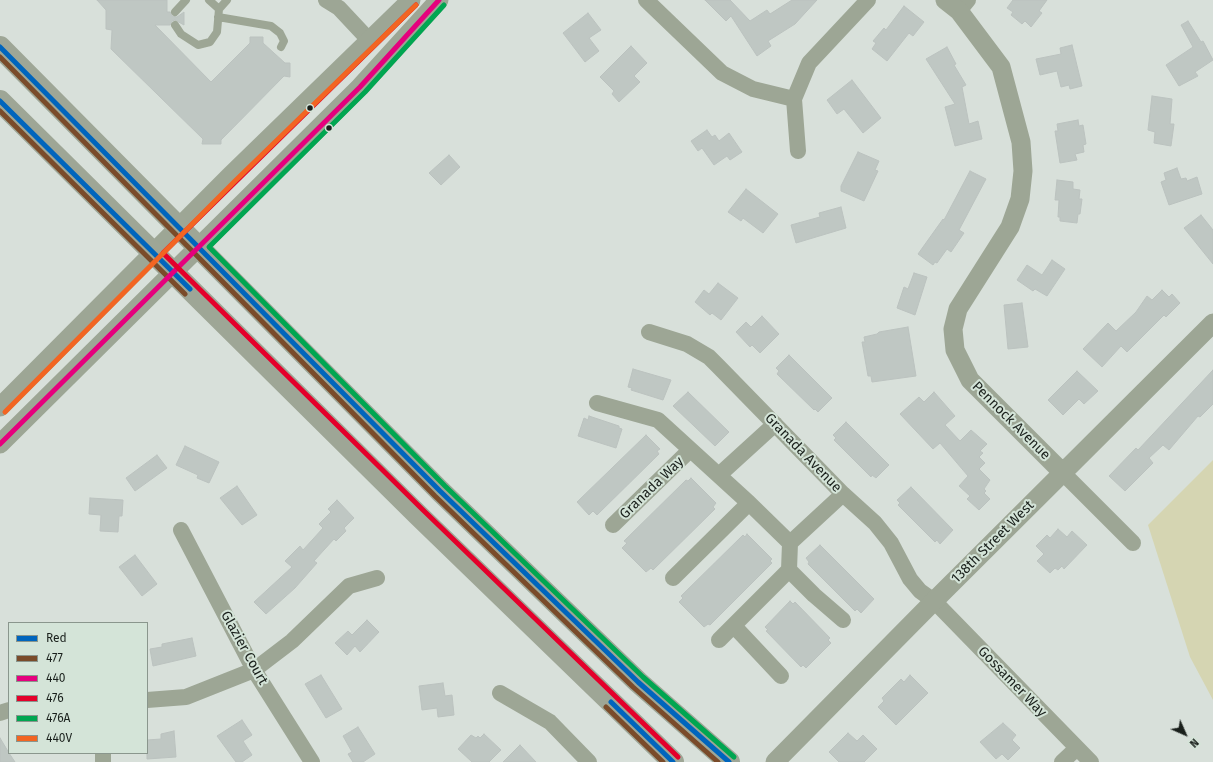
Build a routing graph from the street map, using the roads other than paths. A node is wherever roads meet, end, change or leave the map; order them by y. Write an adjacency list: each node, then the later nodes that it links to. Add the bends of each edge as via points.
1 (186, 0): 10 (lane)
2 (209, 0): 11 (lane)
3 (227, 0): 11 (lane)
4 (326, 0): 13 (street, via 339,8)
5 (411, 0): 13 (street)
6 (439, 0): 20 (street, via 360,86)
7 (646, 0): 16 (street, via 722,73 753,89)
8 (868, 0): 16 (street, via 809,63)
9 (958, 4): 30 (street, Pennock Avenue, via 1001,67 1021,142 1023,171 1020,199 1010,227 958,309 953,329 955,350 970,380)
10 (175, 12)
11 (219, 13): 12 (lane, via 217,32 210,42 198,45 181,34); 14 (lane, via 271,26 280,33 284,41)
12 (176, 25)
13 (369, 40): 19 (street)
14 (281, 47)
15 (0, 48): 19 (highway)
16 (794, 99): 18 (street)
17 (0, 101): 21 (highway)
18 (798, 152)
19 (179, 227): 20 (highway); 21 (street)
20 (198, 248): 22 (street); 53 (highway, via 440,491 638,682)
21 (153, 253): 22 (highway); 26 (street)
22 (173, 273): 28 (street); 52 (highway)
23 (1213, 323): 30 (street, 138th Street West)
24 (649, 332): 27 (street, Granada Avenue, via 687,344 708,357)
25 (597, 404): 29 (street, Granada Way, via 658,420)
26 (0, 407)
27 (775, 424): 31 (street); 32 (street, Granada Avenue)
28 (0, 444)
29 (690, 450): 31 (street, Granada Way); 34 (street, Granada Way)
30 (1063, 473): 36 (street); 41 (street, 138th Street West)
31 (719, 475): 33 (street, Granada Way)
32 (843, 494): 37 (street); 41 (street, Granada Avenue, via 884,532 910,579 920,591)
33 (750, 503): 37 (street, Granada Way); 40 (street)
34 (613, 525)
35 (181, 530): 45 (street, Glazier Court)
36 (1133, 543)
37 (790, 544): 38 (street)
38 (789, 570): 42 (street); 43 (street)
39 (377, 578): 45 (street, via 349,586 292,642)
40 (672, 578)
41 (934, 601): 49 (street, Gossamer Way); 54 (street, 138th Street West)
42 (843, 620)
43 (734, 626): 44 (street); 46 (street)
44 (719, 640)
45 (254, 670): 48 (street, via 186,697); 50 (street, Glazier Court)
46 (781, 676)
47 (500, 693): 51 (street, via 550,722)
48 (148, 700)
49 (1077, 748): 55 (street); 56 (street, Gossamer Way)
50 (312, 762)
51 (589, 762)
52 (673, 762)
53 (729, 762)
54 (775, 762)
55 (1062, 762)
56 (1091, 762)

